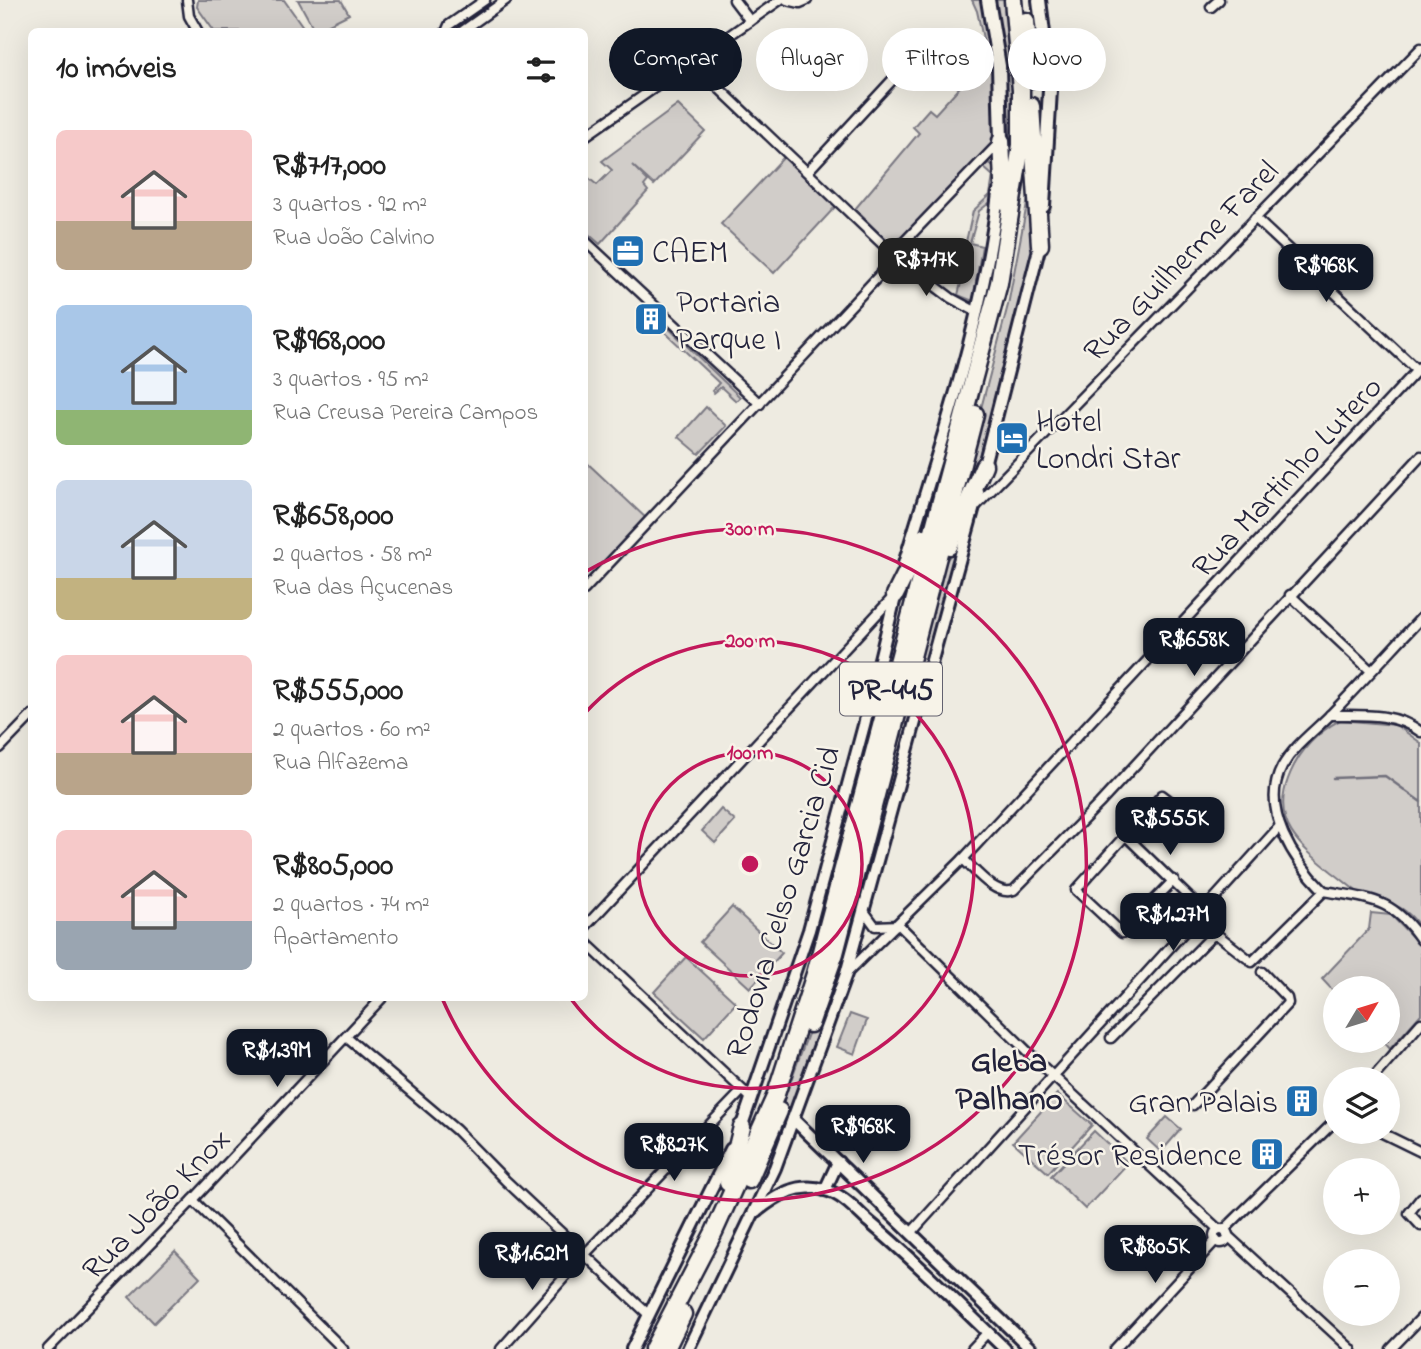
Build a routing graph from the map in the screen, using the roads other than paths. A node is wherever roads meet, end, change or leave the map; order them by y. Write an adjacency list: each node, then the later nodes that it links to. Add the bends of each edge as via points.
1 (187, 0): 15 (street)
2 (485, 0): 16 (street)
3 (506, 0): 17 (street)
4 (734, 0): 14 (street)
5 (780, 0): 14 (street)
6 (787, 0): 12 (street)
7 (988, 0): 25 (main road, Rodovia Celso Garcia Cid / PR-445, via 999,66)
8 (1013, 0): 31 (highway, Rodovia Celso Garcia Cid / PR-445, via 1021,90 1020,145)
9 (1024, 0): 23 (highway, Rodovia Celso Garcia Cid / PR-445)
10 (1039, 0): 29 (main road, PR-445, via 1050,100)
11 (1219, 0): 13 (street)
12 (806, 1)
13 (1211, 7)
14 (750, 21): 18 (street)
15 (196, 28)
16 (448, 28)
17 (467, 28)
18 (740, 28)
19 (1421, 48): 27 (street, Rua Guilherme Farel)
20 (650, 91): 24 (street)
21 (722, 91): 26 (street)
22 (882, 91): 26 (street)
23 (1031, 106): 29 (highway); 39 (highway, Rodovia Celso Garcia Cid / PR-445, via 1018,233)
24 (588, 134)
25 (1001, 141): 30 (street); 31 (highway, via 1005,188); 32 (street, Rodovia Celso Garcia Cid / PR-445, via 997,208)
26 (808, 171): 30 (street)
27 (1255, 218): 33 (street); 38 (street, Rua Guilherme Farel)
28 (588, 244): 34 (street)
29 (1040, 245): 36 (street, PR-445)
30 (895, 256): 32 (street); 34 (street)
31 (999, 283): 37 (highway, Rodovia Celso Garcia Cid / PR-445)
32 (975, 311): 41 (street, Rodovia Celso Garcia Cid / PR-445)
33 (1419, 368): 52 (street, Rua Martinho Lutero)
34 (760, 404): 40 (street)
35 (1421, 456): 42 (street)
36 (984, 465): 38 (street, PR-445); 39 (highway)
37 (939, 507): 41 (highway); 83 (highway, Rodovia Celso Garcia Cid / PR-445, via 815,974 775,1097)
38 (975, 507): 56 (street, PR-445)
39 (932, 580): 95 (highway, Rodovia Celso Garcia Cid / PR-445, via 835,953 769,1140)
40 (588, 586)
41 (895, 595): 57 (street); 69 (street, Rodovia Celso Garcia Cid / PR-445, via 808,930)
42 (1290, 595): 44 (street); 52 (street, via 1014,890 997,889)
43 (1421, 618): 44 (street)
44 (1371, 671): 45 (street)
45 (1330, 715): 47 (street, via 1373,715 1408,722); 50 (street, via 1281,769 1276,792)
46 (28, 719): 48 (street)
47 (1421, 732)
48 (0, 748)
49 (1192, 818): 51 (street, via 1163,795)
50 (1280, 826): 54 (street, via 1295,856); 55 (street)
51 (1125, 835): 53 (street); 53 (street, via 1076,889 1115,929 1125,932)
52 (963, 859): 58 (street, Rua Martinho Lutero)
53 (1174, 880): 55 (street)
54 (1324, 891): 59 (street, via 1396,909); 61 (street)
55 (1202, 910): 68 (street)
56 (864, 911): 58 (street, via 875,926); 62 (street, PR-445)
57 (588, 924)
58 (899, 925): 62 (street, Rua Martinho Lutero); 68 (street)
59 (1421, 940)
60 (588, 945): 69 (street)
61 (1249, 960): 66 (street, via 1219,936 1212,936); 70 (street, via 1288,1003)
62 (846, 974): 71 (street, PR-445)
63 (379, 1001): 65 (street, Rua João Knox)
64 (1421, 1023): 67 (street)
65 (346, 1037): 79 (street, Rua João Knox); 86 (street, via 456,1130)
66 (1111, 1038)
67 (1382, 1067)
68 (1055, 1077): 82 (street); 84 (street)
69 (746, 1095): 72 (street, Rodovia Celso Garcia Cid / PR-445); 86 (street)
70 (1193, 1105)
71 (793, 1119): 76 (street); 80 (street, PR-445)
72 (741, 1127): 83 (highway); 87 (street, Rodovia Celso Garcia Cid / PR-445)
73 (1323, 1133): 82 (street)
74 (1400, 1142): 75 (street)
75 (1421, 1152)
76 (838, 1162): 77 (street); 84 (street)
77 (825, 1189): 80 (street, via 781,1192); 85 (street)
78 (1421, 1198): 81 (street, via 1409,1213)
79 (193, 1200): 90 (street, Rua João Knox); 91 (street)
80 (755, 1213): 96 (street, PR-445)
81 (1421, 1226)
82 (1223, 1231): 100 (street, via 1214,1234 1216,1240); 101 (street)
83 (714, 1233): 94 (highway, Rodovia Celso Garcia Cid / PR-445)
84 (911, 1233): 85 (street); 99 (street)
85 (898, 1246): 89 (street)
86 (585, 1254): 87 (street); 92 (street)
87 (649, 1315): 93 (street, Rodovia Celso Garcia Cid / PR-445)
88 (1421, 1318): 102 (street)
89 (988, 1333): 97 (street); 98 (street)
90 (48, 1349)
91 (343, 1349)
92 (501, 1349)
93 (632, 1349)
94 (653, 1349)
95 (666, 1349)
96 (688, 1349)
97 (972, 1349)
98 (1005, 1349)
99 (1031, 1349)
100 (1115, 1349)
101 (1351, 1349)
102 (1391, 1349)

